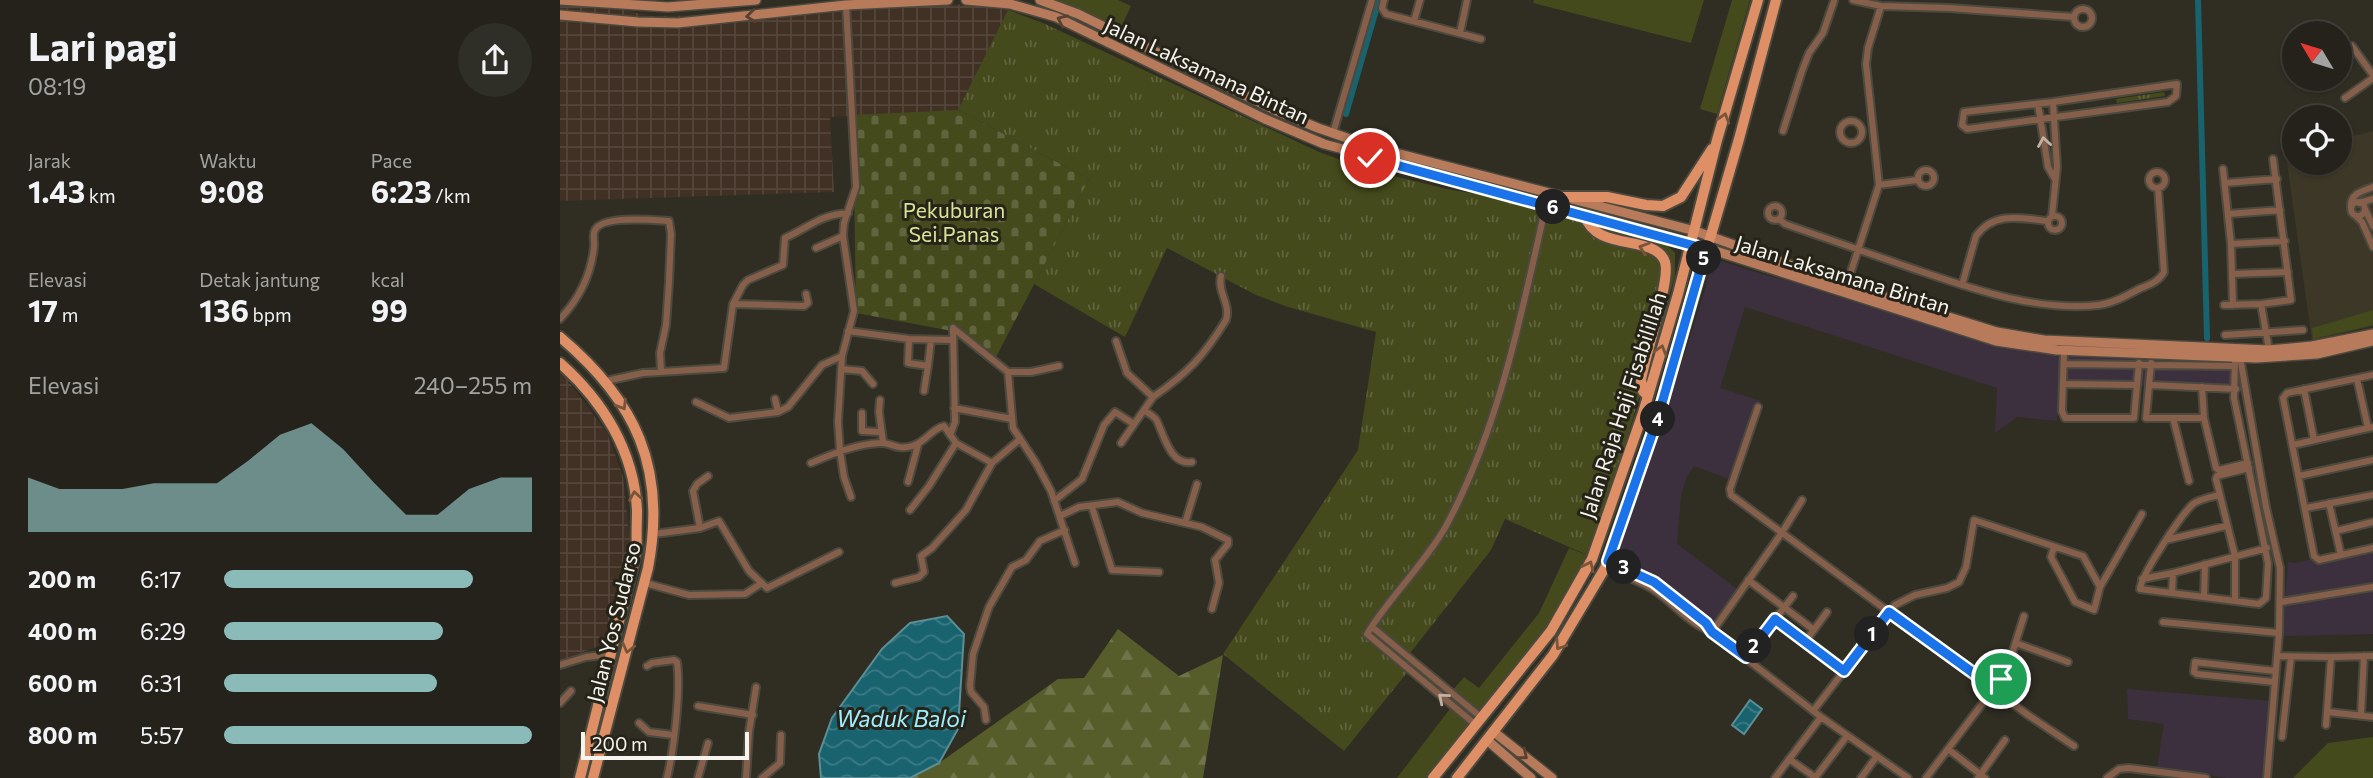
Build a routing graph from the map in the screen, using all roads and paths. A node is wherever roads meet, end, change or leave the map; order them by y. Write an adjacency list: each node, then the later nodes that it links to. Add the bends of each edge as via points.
1 (560, 0): 17 (main road)
2 (693, 0): 20 (main road)
3 (756, 0): 20 (main road)
4 (948, 0): 18 (main road)
5 (966, 0): 45 (main road, Jalan Laksamana Bintan, one-way to 5, via 1265,118 1046,13)
6 (1040, 0): 42 (main road, Jalan Laksamana Bintan)
7 (1372, 0): 42 (street)
8 (1384, 0): 25 (street, via 1386,14)
9 (1420, 0): 25 (street)
10 (1467, 0): 26 (street)
11 (1758, 0): 43 (main road, Jalan Raja Haji Fisabilillah, one-way to 11)
12 (1776, 0): 69 (main road, Jalan Raja Haji Fisabilillah)
13 (1833, 0): 14 (street); 41 (street, via 1823,33 1809,52)
14 (1839, 0)
15 (1853, 0): 19 (street)
16 (1950, 0): 21 (street)
17 (576, 1): 20 (main road); 23 (main road)
18 (846, 5): 23 (main road, one-way to 23, via 678,23); 60 (street, via 856,187)
19 (1881, 6): 21 (street); 40 (street, via 1866,64)
20 (684, 7)
21 (1949, 8): 24 (street)
22 (560, 15): 23 (main road)
23 (576, 16)
24 (2074, 18)
25 (1414, 21): 26 (street)
26 (1460, 33): 27 (street)
27 (1481, 39)
28 (2352, 47): 29 (street)
29 (2373, 77): 31 (street)
30 (2111, 94): 32 (street); 35 (street); 35 (street, via 2177,84 2176,96 2168,102)
31 (2345, 98)
32 (2053, 102): 33 (street); 36 (street)
33 (2038, 104): 34 (street); 37 (street)
34 (2006, 107): 38 (street); 38 (street, via 1963,112 1962,125 1967,129)
35 (2112, 109): 36 (street)
36 (2054, 117): 37 (street); 48 (street)
37 (2040, 120): 38 (street); 48 (street, one-way to 37, via 2048,167)
38 (2008, 124)
39 (1863, 130): 40 (street)
40 (1872, 130): 52 (street)
41 (1783, 131)
42 (1333, 133): 44 (main road, Jalan Laksamana Bintan)
43 (1717, 140): 55 (main road, via 1681,198 1672,203 1654,206 1607,197); 67 (main road, Jalan Raja Haji Fisabilillah)
44 (1373, 147): 45 (main road); 55 (main road, Jalan Laksamana Bintan)
45 (1370, 158): 58 (main road, Jalan Laksamana Bintan)
46 (2273, 159): 49 (street)
47 (2223, 169): 51 (street)
48 (2055, 179): 80 (street, via 2050,219 2006,217 1980,230)
49 (2277, 179): 51 (street); 59 (street)
50 (1917, 180): 52 (street)
51 (2225, 183): 63 (street)
52 (1879, 185): 76 (street)
53 (2373, 187): 61 (street, via 2354,196)
54 (2158, 188): 80 (street, via 2165,267 2154,282 2117,300 2077,306 2006,298)
55 (1563, 197): 67 (main road, Jalan Laksamana Bintan)
56 (2373, 199): 57 (street)
57 (2357, 203): 61 (street); 62 (street)
58 (1546, 205): 64 (main road, Jalan Laksamana Bintan); 248 (street, via 1524,311 1487,431 1438,539 1368,636)
59 (2280, 210): 63 (street); 70 (street)
60 (848, 212): 68 (street); 83 (street, via 823,216 785,238 783,265 746,281)
61 (2353, 212): 62 (street, via 2360,216); 73 (street)
62 (2368, 212): 66 (street)
63 (2228, 214): 72 (street)
64 (1585, 216): 71 (main road, Jalan Laksamana Bintan); 124 (main road, one-way to 64, via 1642,375 1667,271 1665,262 1653,250 1595,232)
65 (1779, 219): 76 (street)
66 (2373, 226)
67 (1695, 231): 69 (main road, Jalan Laksamana Bintan); 71 (main road, Jalan Raja Haji Fisabilillah)
68 (843, 236): 74 (street); 89 (street, via 854,311)
69 (1710, 237): 75 (main road, Jalan Raja Haji Fisabilillah); 81 (main road, Jalan Laksamana Bintan)
70 (2285, 241): 72 (street); 77 (street)
71 (1691, 243): 75 (main road, Jalan Laksamana Bintan); 124 (main road, Jalan Raja Haji Fisabilillah, one-way to 71)
72 (2231, 244): 78 (street)
73 (2373, 247)
74 (816, 248)
75 (1706, 249): 81 (main road, Jalan Laksamana Bintan); 187 (main road, Jalan Raja Haji Fisabilillah, via 1658,417)
76 (1858, 250): 80 (street); 81 (street)
77 (2288, 272): 78 (street); 85 (street, via 2290,302)
78 (2233, 274): 86 (street)
79 (1221, 275): 125 (street, via 1226,320 1193,367)
80 (1962, 285)
81 (1845, 288): 99 (main road, Jalan Laksamana Bintan, via 2035,339); 100 (main road, Jalan Laksamana Bintan, via 1996,341)
82 (806, 294): 83 (street, via 804,306)
83 (733, 304): 111 (street, via 724,368)
84 (2224, 304): 86 (street)
85 (2261, 304): 86 (street); 90 (street)
86 (2233, 305)
87 (560, 319): 111 (street, via 581,294 597,228 625,220 669,221)
88 (2303, 330): 90 (street)
89 (848, 331): 94 (street); 101 (street)
90 (2266, 334): 92 (street); 99 (street)
91 (2373, 334): 99 (main road, Jalan Laksamana Bintan)
92 (2225, 335)
93 (560, 337): 115 (main road, Jalan Yos Sudarso)
94 (909, 340): 95 (street); 108 (street, via 908,363)
95 (931, 340): 96 (street); 108 (street)
96 (953, 340): 112 (street, via 953,328); 130 (street)
97 (1116, 341): 125 (street, via 1127,373)
98 (2373, 342): 103 (main road, Jalan Laksamana Bintan, via 2317,354)
99 (2269, 350)
100 (2064, 351): 102 (main road, Jalan Laksamana Bintan); 107 (street)
101 (842, 356): 110 (street); 132 (street, via 822,365 788,407)
102 (2192, 360): 103 (main road, Jalan Laksamana Bintan); 106 (street)
103 (2237, 360): 121 (street); 179 (street)
104 (560, 363): 209 (main road, Jalan Yos Sudarso, one-way to 104, via 637,549 631,476 610,419)
105 (2138, 363): 106 (street); 107 (street); 118 (street)
106 (2151, 363): 119 (street)
107 (2064, 364): 117 (street)
108 (928, 366): 123 (street)
109 (1059, 366): 112 (street)
110 (841, 369): 116 (street, via 862,371); 148 (street)
111 (661, 371): 115 (street)
112 (1008, 372): 136 (street)
113 (2373, 375): 114 (street)
114 (2357, 379): 122 (street); 138 (street)
115 (606, 381): 176 (main road, Jalan Yos Sudarso, one-way to 176, via 626,411 648,463)
116 (873, 384)
117 (2063, 384): 118 (street); 118 (street, via 2065,418 2131,419 2135,417)
118 (2136, 385)
119 (2150, 385): 120 (street); 134 (street, via 2146,418)
120 (2202, 387): 121 (street); 135 (street)
121 (2236, 389): 153 (street)
122 (2304, 389): 142 (street); 147 (street, via 2283,396)
123 (924, 391)
124 (1648, 396): 203 (main road, Jalan Raja Haji Fisabilillah, one-way to 124, via 1592,559)
125 (1153, 397): 131 (street)
126 (775, 399): 132 (street)
127 (880, 400): 139 (street)
128 (696, 402): 132 (street, via 729,418)
129 (1758, 407): 177 (street, via 1729,493)
130 (954, 408): 136 (street); 140 (street)
131 (1144, 410): 137 (street); 150 (street, via 1156,419 1180,461)
132 (778, 412)
133 (862, 412): 139 (street, via 862,431)
134 (2173, 418): 135 (street); 156 (street)
135 (2204, 418): 153 (street, via 2217,469)
136 (1012, 419): 141 (street)
137 (1134, 424): 145 (street); 163 (street, via 1115,412 1104,425 1082,479)
138 (2371, 428): 142 (street)
139 (881, 432): 143 (street)
140 (950, 435): 144 (street); 146 (street, via 941,426)
141 (1020, 440): 152 (street); 163 (street)
142 (2314, 440): 147 (street)
143 (883, 442): 146 (street, via 897,448); 148 (street)
144 (956, 443): 152 (street); 167 (street)
145 (1121, 443)
146 (919, 444): 157 (street)
147 (2292, 445): 155 (street)
148 (840, 451): 151 (street); 161 (street)
149 (2373, 460): 155 (street)
150 (1192, 462)
151 (811, 463)
152 (992, 463): 195 (street, via 966,510 921,556 924,572 919,578)
153 (2249, 466): 159 (street, via 2217,477); 181 (street)
154 (708, 476): 173 (street, via 693,491)
155 (2300, 476): 166 (street)
156 (2189, 481)
157 (908, 482)
158 (1197, 484): 171 (street)
159 (2219, 495): 172 (street); 178 (street, via 2195,502)
160 (2373, 495): 164 (street)
161 (852, 497)
162 (1802, 500): 177 (street)
163 (1054, 501): 169 (street)
164 (2329, 503): 166 (street); 175 (street)
165 (1092, 507): 169 (street, via 1079,507); 171 (street, via 1124,503 1137,512); 189 (street, via 1112,570)
166 (2306, 508): 184 (street, via 2316,559)
167 (910, 510)
168 (2142, 514): 196 (street)
169 (1060, 516): 174 (street)
170 (2373, 522): 175 (street)
171 (1185, 523): 205 (street, via 1229,542 1215,561 1219,583)
172 (2227, 526): 178 (street); 185 (street)
173 (700, 528): 176 (street); 194 (street, via 721,523 737,554)
174 (1065, 530): 186 (street); 247 (street, via 1040,541 1026,560 1012,567 989,607 973,654 970,686 984,707)
175 (2336, 531): 184 (street)
176 (654, 534): 193 (main road, Jalan Yos Sudarso)
177 (1781, 534): 192 (street); 208 (street)
178 (2166, 540): 191 (street)
179 (2276, 545): 181 (street); 202 (street)
180 (2054, 547): 196 (street, via 2083,556); 196 (street, via 2051,558 2075,602 2094,610); 208 (street, via 1974,520 1959,582 1915,594)
181 (2265, 548): 185 (street); 201 (street, via 2266,598 2259,604)
182 (2373, 548): 184 (street)
183 (839, 552): 194 (street, via 771,588)
184 (2341, 555)
185 (2235, 556): 188 (street); 201 (street)
186 (1075, 563)
187 (1606, 564): 206 (main road, Jalan Raja Haji Fisabilillah); 215 (street, via 1654,582)
188 (2205, 564): 190 (street); 200 (street)
189 (1159, 572)
190 (2173, 573): 191 (street); 198 (street)
191 (2143, 579): 198 (street, via 2140,589)
192 (1748, 580): 204 (street); 215 (street)
193 (645, 583): 194 (street, via 689,595 745,594); 211 (main road, Jalan Yos Sudarso)
194 (762, 583)
195 (895, 583)
196 (2100, 587)
197 (2373, 587): 202 (street)
198 (2172, 593): 200 (street)
199 (1793, 596): 204 (street)
200 (2204, 596): 201 (street)
201 (2235, 599)
202 (2281, 602): 216 (street)
203 (1568, 605): 206 (main road); 233 (main road, Jalan Raja Haji Fisabilillah)
204 (1785, 607): 212 (street); 214 (street)
205 (1212, 609)
206 (1581, 612): 238 (main road, Jalan Raja Haji Fisabilillah, one-way to 238)
207 (1827, 612): 214 (street)
208 (1889, 612): 230 (street); 236 (street)
209 (622, 614): 211 (main road); 219 (main road, Jalan Yos Sudarso)
210 (2024, 616): 218 (street)
211 (635, 618): 266 (main road, Jalan Yos Sudarso, one-way to 266)
212 (1775, 619): 217 (street); 223 (street)
213 (2163, 622): 216 (street)
214 (1814, 630): 217 (street)
215 (1712, 632): 223 (street)
216 (2280, 633): 220 (street)
217 (1805, 642): 230 (street)
218 (2016, 643): 226 (street); 236 (street)
219 (611, 654): 227 (street); 265 (main road, Jalan Yos Sudarso)
220 (2277, 656): 224 (street); 231 (street)
221 (2364, 656): 222 (street); 225 (street); 244 (street)
222 (2373, 656)
223 (1746, 657): 241 (street)
224 (2291, 657): 225 (street); 255 (street)
225 (2331, 657): 242 (street)
226 (2068, 662)
227 (560, 666)
228 (647, 666): 251 (street, via 677,662)
229 (2246, 668): 231 (street); 232 (street); 232 (street, via 2195,662 2194,668 2197,674)
230 (1844, 671): 241 (street)
231 (2275, 671): 234 (street)
232 (2245, 679): 234 (street)
233 (1509, 682): 238 (main road); 248 (main road, Jalan Raja Haji Fisabilillah)
234 (2274, 682): 283 (street)
235 (756, 687): 243 (street)
236 (1994, 688): 258 (street); 259 (street)
237 (571, 691): 239 (street)
238 (1524, 694): 253 (main road, Jalan Raja Haji Fisabilillah)
239 (560, 703)
240 (698, 706): 243 (street)
241 (1813, 711): 245 (street)
242 (2328, 712): 244 (street); 250 (street)
243 (753, 715): 269 (street)
244 (2361, 715): 246 (street)
245 (1821, 717): 254 (street); 261 (street)
246 (2373, 717)
247 (986, 720)
248 (1479, 721): 271 (main road, Jalan Raja Haji Fisabilillah)
249 (639, 723): 251 (street, via 649,732)
250 (2326, 725)
251 (673, 735): 267 (street)
252 (781, 735): 270 (street, via 780,763)
253 (1491, 736): 272 (main road, Jalan Raja Haji Fisabilillah); 273 (main road); 274 (main road, one-way to 274)
254 (1847, 736): 260 (street); 276 (street)
255 (2282, 737)
256 (2005, 740): 264 (street)
257 (708, 743): 268 (street)
258 (2074, 746)
259 (1948, 750): 264 (street); 279 (street)
260 (1877, 756): 277 (street); 278 (street)
261 (1789, 759): 275 (street); 276 (street)
262 (2140, 769): 263 (street); 280 (street, via 2119,769); 281 (street)
263 (2177, 776): 282 (street)
264 (1981, 777)
265 (580, 778)
266 (593, 778)
267 (667, 778)
268 (698, 778)
269 (746, 778)
270 (762, 778)
271 (1433, 778)
272 (1457, 778)
273 (1531, 778)
274 (1552, 778)
275 (1775, 778)
276 (1815, 778)
277 (1861, 778)
278 (1908, 778)
279 (1926, 778)
280 (2108, 778)
281 (2140, 778)
282 (2206, 778)
283 (2267, 778)

